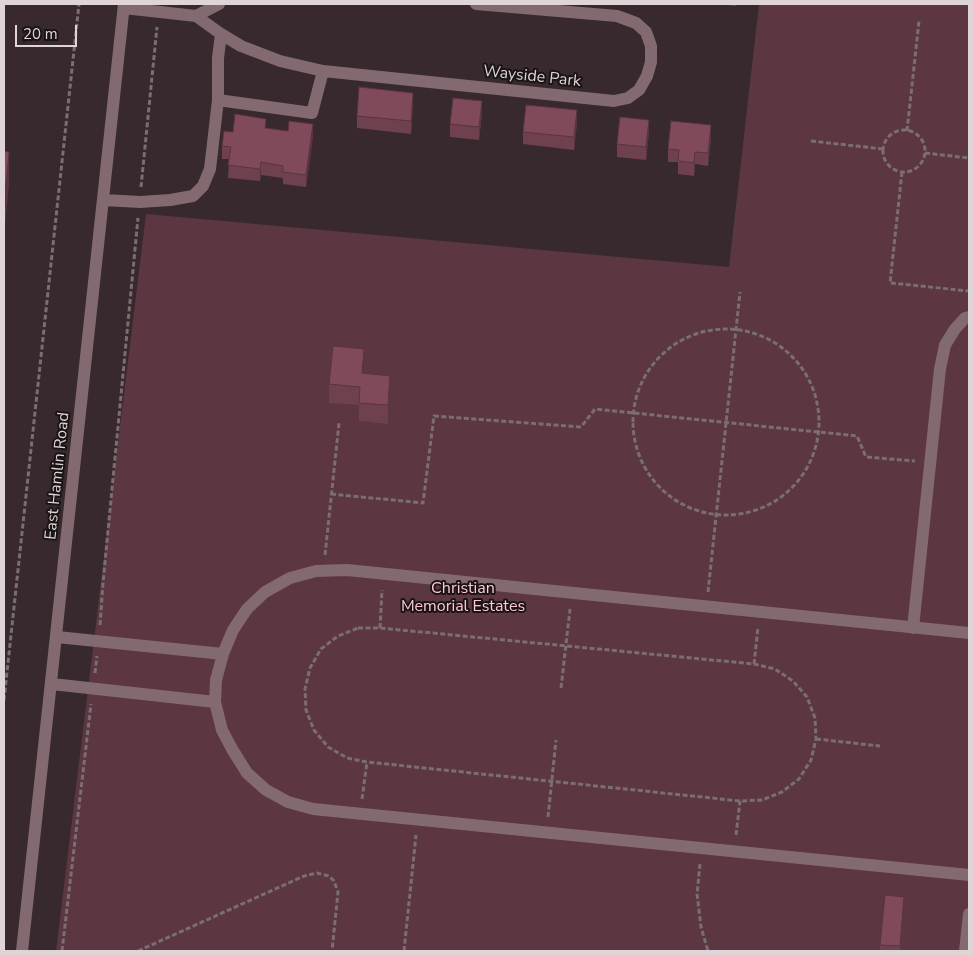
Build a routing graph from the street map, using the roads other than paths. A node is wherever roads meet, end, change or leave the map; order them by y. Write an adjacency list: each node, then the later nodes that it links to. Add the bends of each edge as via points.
1 (218, 4): 4 (street)
2 (476, 4): 6 (street, Wayside Park, via 617,16 636,23 646,32 651,46 647,76 640,90 614,102)
3 (124, 6): 4 (street, Wayside Park); 8 (street, East Hamlin Road)
4 (196, 16): 5 (street, Wayside Park)
5 (221, 34): 6 (street, Wayside Park, via 273,59); 7 (street)
6 (323, 71): 7 (street, via 312,113)
7 (218, 100): 8 (street, via 210,169 203,186 192,196 140,202)
8 (104, 200): 12 (street, East Hamlin Road)
9 (969, 317): 10 (street, via 955,329 945,346 940,369)
10 (913, 628): 11 (street); 13 (street, via 347,570 316,571 290,578 265,592 247,609)
11 (969, 633)
12 (57, 637): 13 (street); 14 (street, East Hamlin Road)
13 (223, 654): 15 (street, via 216,680)
14 (52, 684): 15 (street); 18 (street, East Hamlin Road)
15 (215, 702): 16 (street, via 222,730 247,773 266,790 288,802 313,809)
16 (969, 875)
17 (969, 914): 19 (street)
18 (22, 951)
19 (965, 951)

